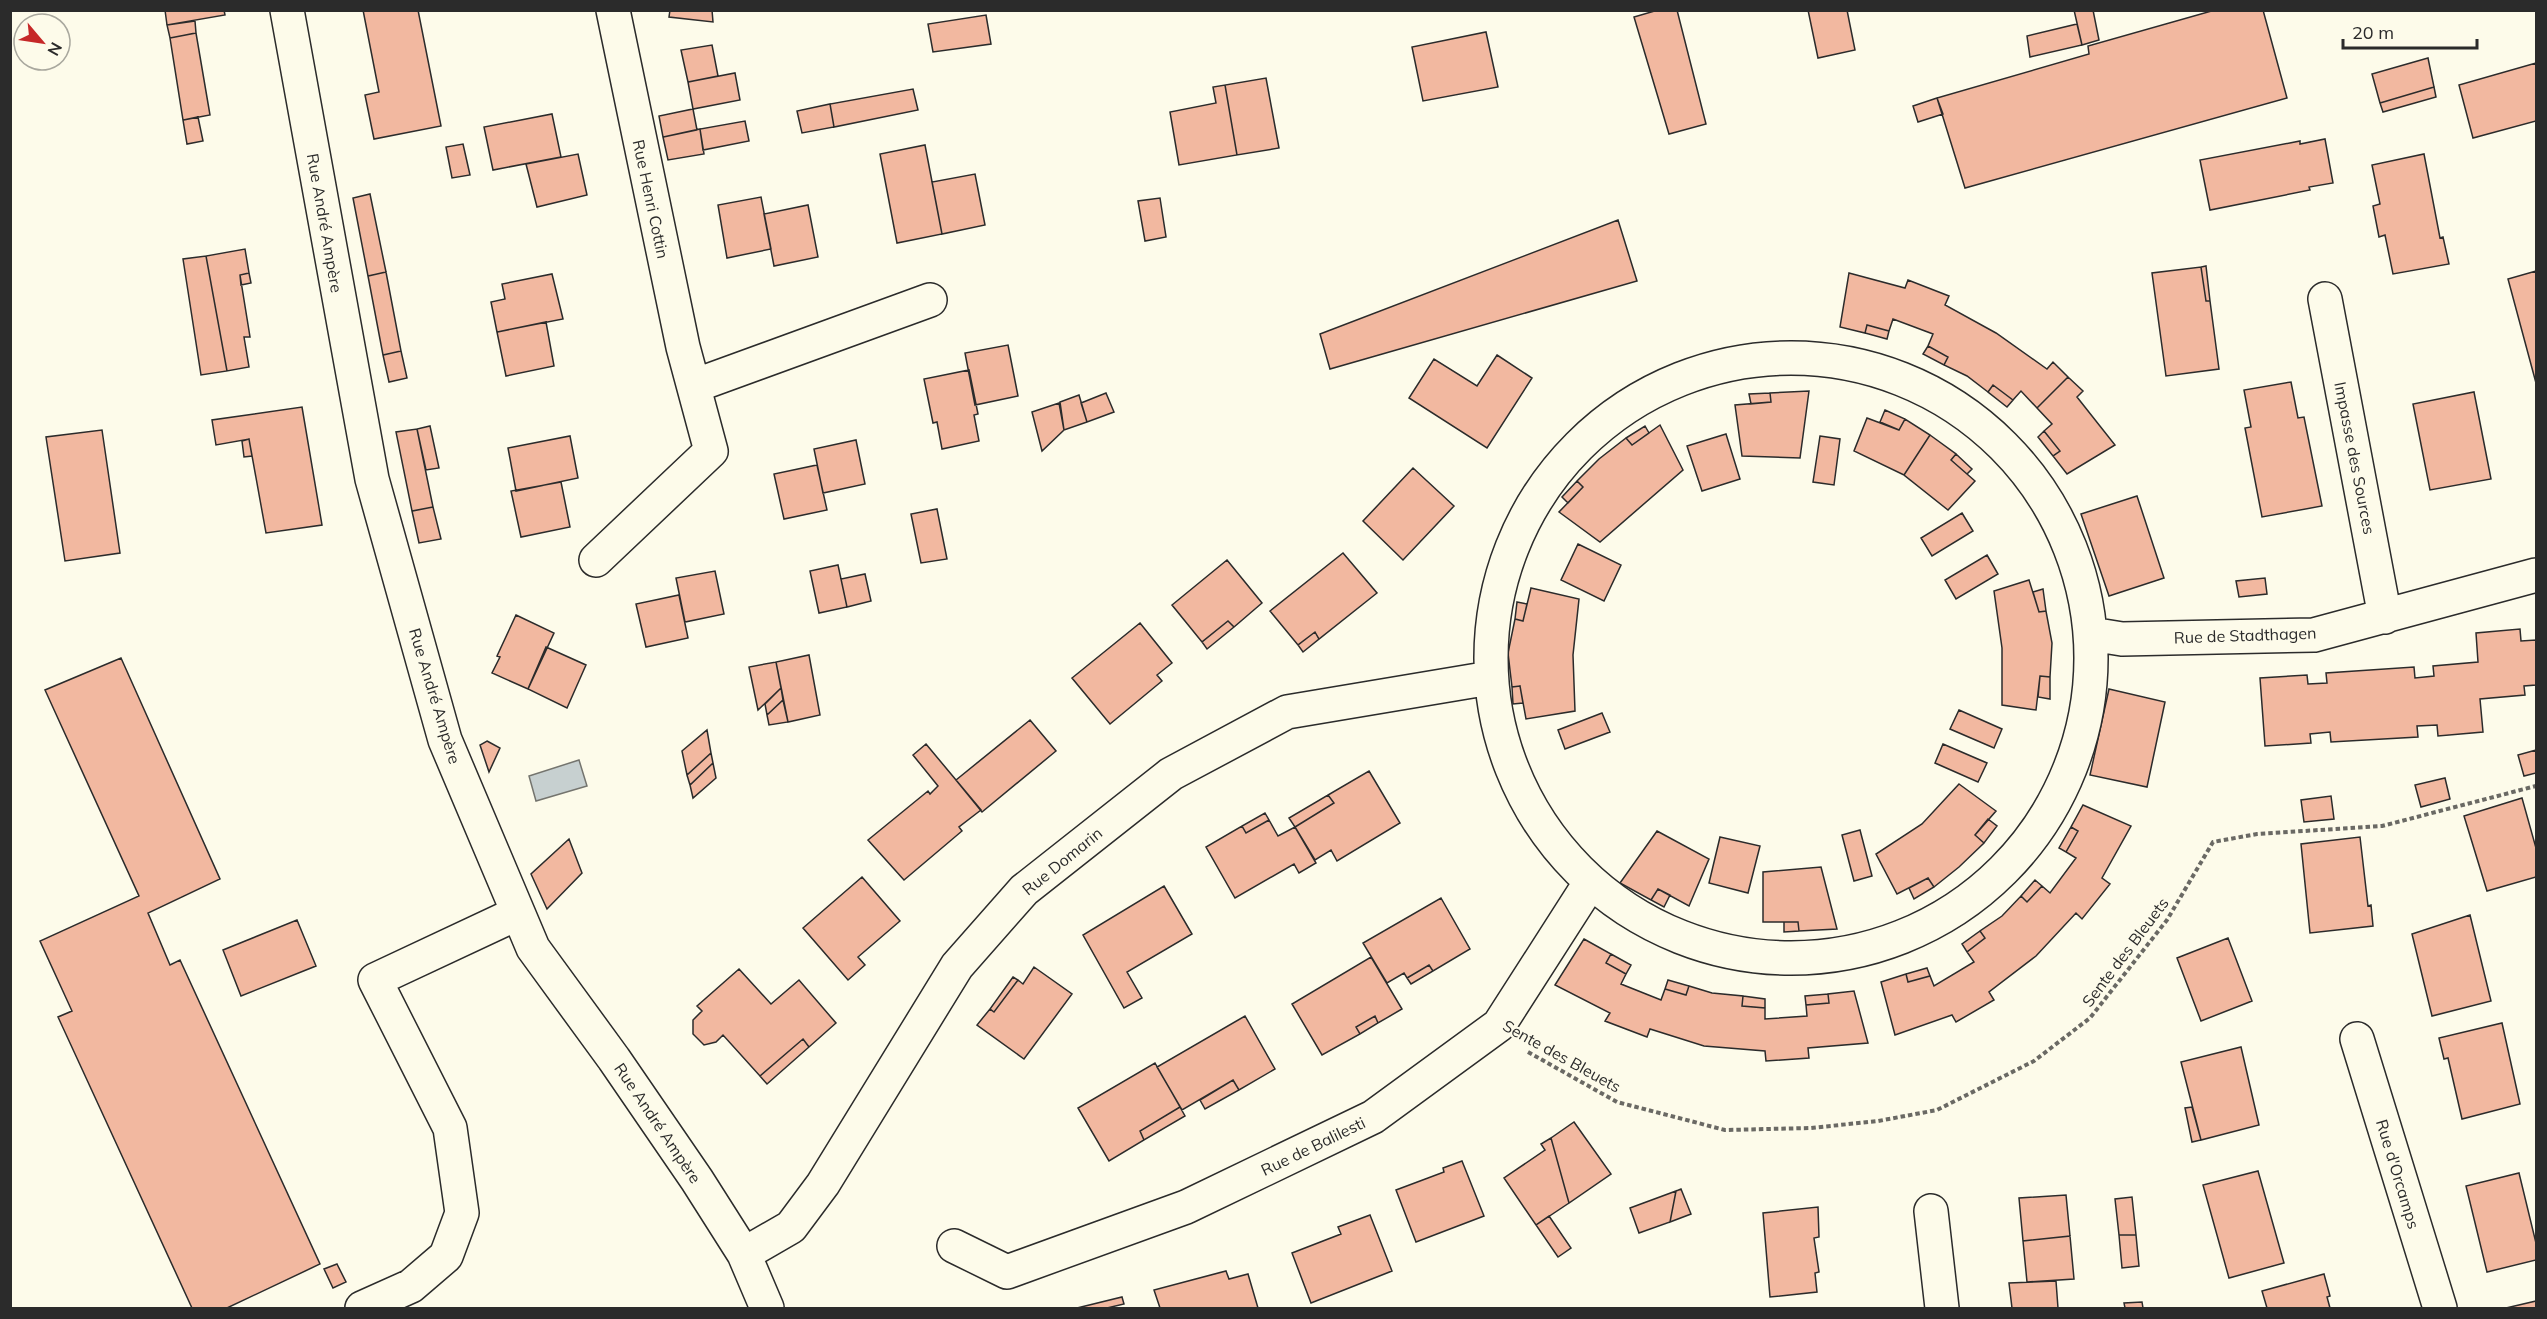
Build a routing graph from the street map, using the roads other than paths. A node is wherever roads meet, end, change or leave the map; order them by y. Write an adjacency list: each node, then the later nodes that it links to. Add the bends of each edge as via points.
1 (287, 10): 12 (street, Rue André Ampère, via 372,479 445,740)
2 (613, 10): 5 (street, Rue Henri Cottin)
3 (2325, 299): 8 (street, Impasse des Sources)
4 (930, 300): 5 (street)
5 (694, 386): 6 (street, Rue Henri Cottin, via 711,451)
6 (596, 560)
7 (2536, 575): 8 (street, Rue de Stadthagen)
8 (2385, 617): 9 (street, Rue de Stadthagen, via 2314,635 2122,639)
9 (2091, 634): 10 (street, via 2073,550 2031,476 1971,415 1896,374 1813,357 1727,363 1647,392 1579,443 1527,512 1496,592); 11 (street, via 2086,713 2062,789 2018,855 1958,908 1887,943 1810,958 1730,953 1656,928)
10 (1490, 678): 11 (street, via 1505,754 1534,814); 16 (street, Rue Domarin, via 1287,712 1171,774 1024,890 957,966 823,1184 791,1227)
11 (1590, 883): 15 (street, Rue de Balilesti, via 1499,1025 1373,1117 1186,1206 1007,1272)
12 (518, 913): 16 (street, Rue André Ampère, via 533,948 621,1068); 17 (street, via 375,980 450,1128 462,1213 446,1256 411,1286)
13 (2357, 1040): 20 (street, Rue d'Orcamps)
14 (1931, 1210): 19 (street)
15 (954, 1246)
16 (744, 1254): 18 (street, Rue André Ampère)
17 (362, 1308)
18 (767, 1308)
19 (1942, 1308)
20 (2440, 1308)

